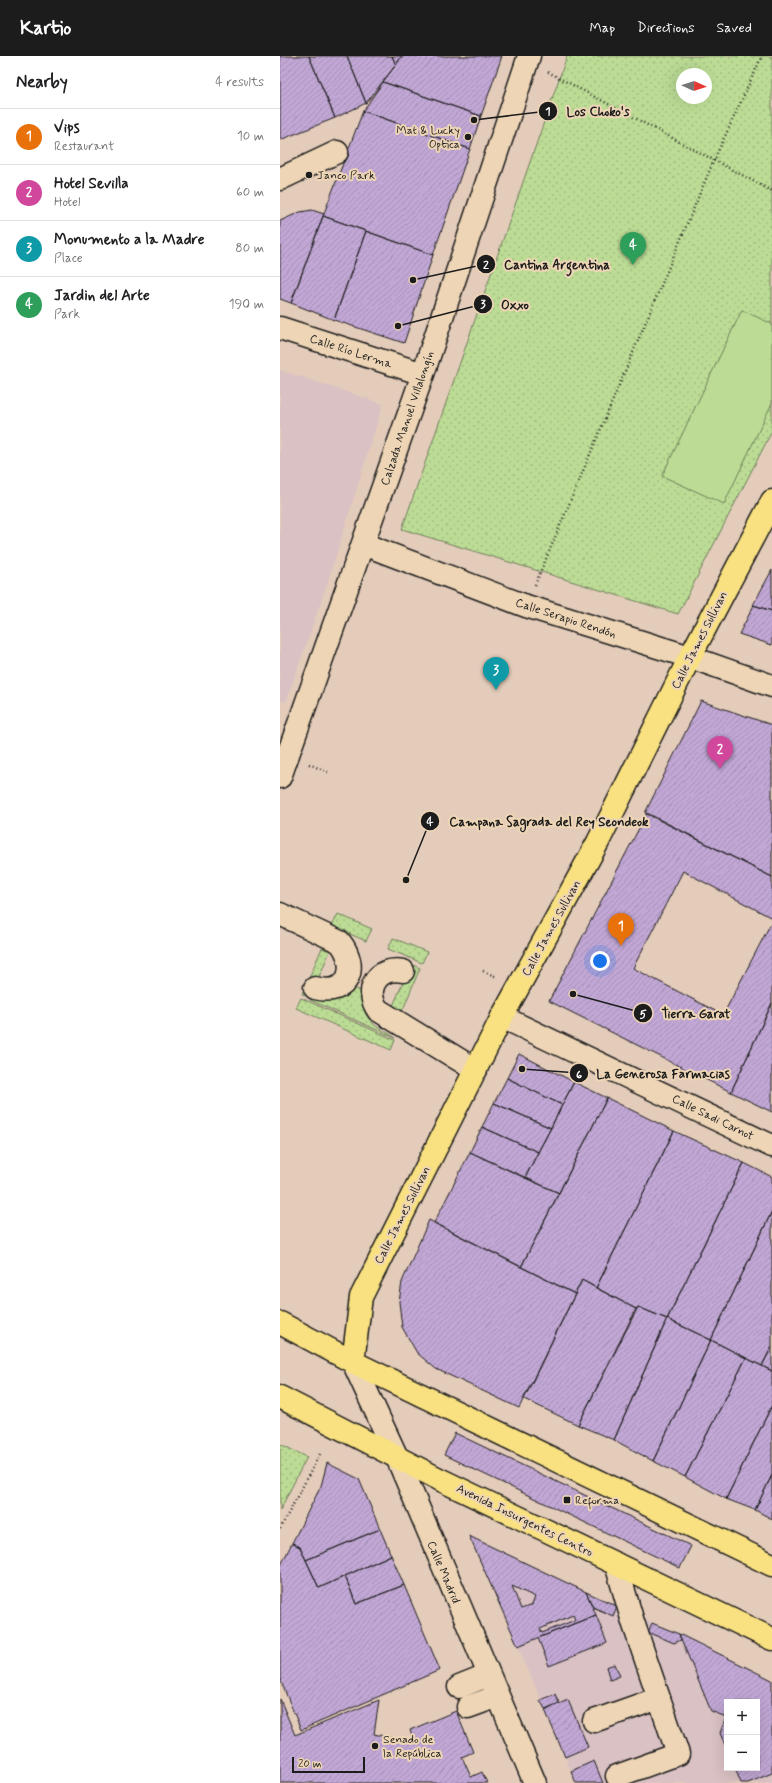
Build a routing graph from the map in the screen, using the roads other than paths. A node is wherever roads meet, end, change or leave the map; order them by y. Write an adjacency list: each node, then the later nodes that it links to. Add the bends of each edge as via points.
1 (528, 59): 5 (street, Calzada Manuel Villalongín)
2 (337, 152): 3 (street)
3 (280, 179)
4 (280, 328): 5 (street, Calle Río Lerma)
5 (423, 374): 7 (street, Calzada Manuel Villalongín)
6 (772, 501): 8 (main road, Calle James Sullivan)
7 (363, 544): 8 (street, Calle Serapio Rendón, via 526,606); 10 (street, Calzada Manuel Villalongín)
8 (690, 657): 9 (street, Calle Serapio Rendón); 15 (main road, Calle James Sullivan, via 598,842)
9 (772, 686)
10 (287, 735): 11 (street, Calzada Manuel Villalongín)
11 (280, 777)
12 (280, 914): 14 (street, via 340,942 347,950 351,963 349,975 342,985 332,990)
13 (403, 971): 16 (street, via 387,970 372,986 371,996 378,1010)
14 (315, 988)
15 (502, 1017): 16 (main road, Calle James Sullivan); 17 (street, Calle Sadi Carnot)
16 (476, 1070): 19 (main road, Calle James Sullivan, via 361,1297)
17 (772, 1146)
18 (280, 1323): 19 (main road)
19 (353, 1362): 21 (street, Calle Madrid); 23 (main road)
20 (280, 1397): 21 (main road, Avenida Insurgentes Centro)
21 (396, 1455): 22 (main road, Avenida Insurgentes Centro, via 439,1479); 25 (street, Calle Madrid)
22 (616, 1564): 24 (main road, Avenida Insurgentes Centro); 28 (street)
23 (772, 1565)
24 (772, 1639)
25 (488, 1675): 26 (street); 27 (street, Calle Madrid)
26 (459, 1687)
27 (498, 1696): 29 (street); 32 (street, Calle Madrid)
28 (659, 1698): 30 (street); 31 (street, via 678,1754)
29 (468, 1707)
30 (594, 1721)
31 (618, 1776)
32 (535, 1783)

